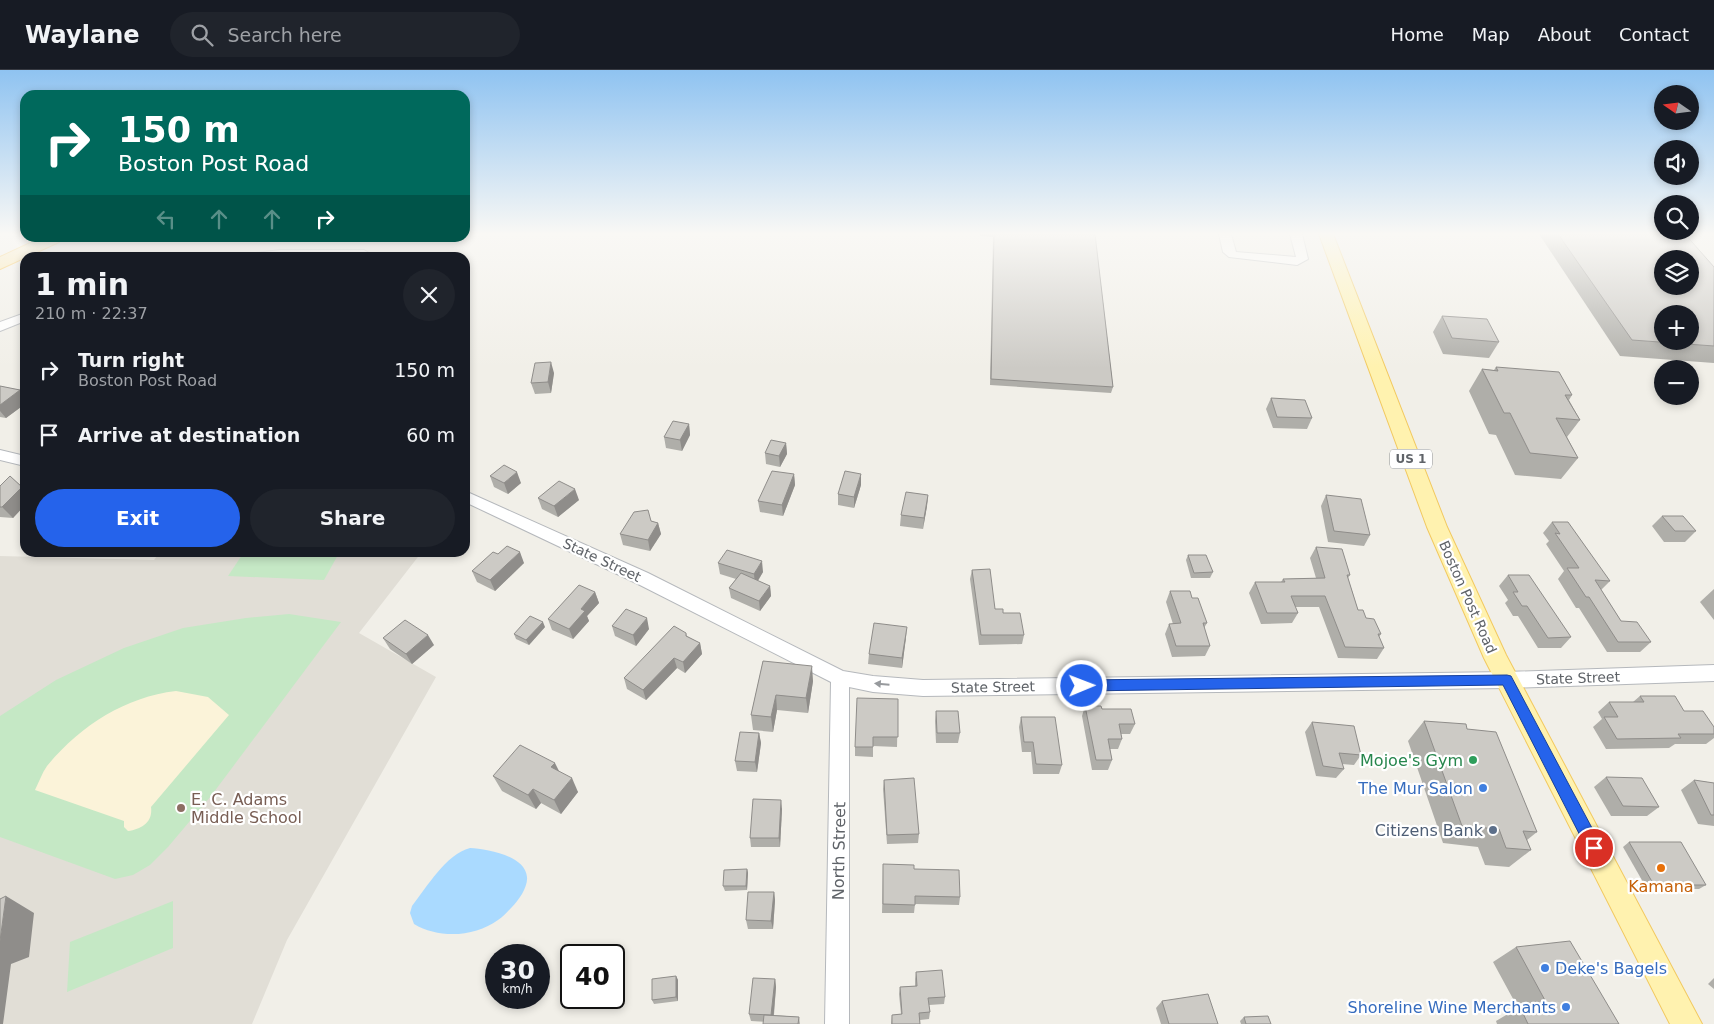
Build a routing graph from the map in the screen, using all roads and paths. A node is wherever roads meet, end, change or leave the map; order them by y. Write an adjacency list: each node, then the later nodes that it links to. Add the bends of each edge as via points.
1 (1343, 279): 9 (main road, Boston Post Road / US 1, via 1436,527)
2 (20, 319): 3 (street)
3 (0, 327)
4 (0, 455): 5 (street)
5 (20, 460)
6 (470, 498): 8 (street, State Street, via 642,578)
7 (1714, 674): 9 (street, State Street)
8 (840, 678): 9 (street, State Street, one-way to 8, via 923,688); 10 (street, North Street)
9 (1507, 680): 11 (main road, Boston Post Road / US 1)
10 (837, 1024)
11 (1687, 1024)

